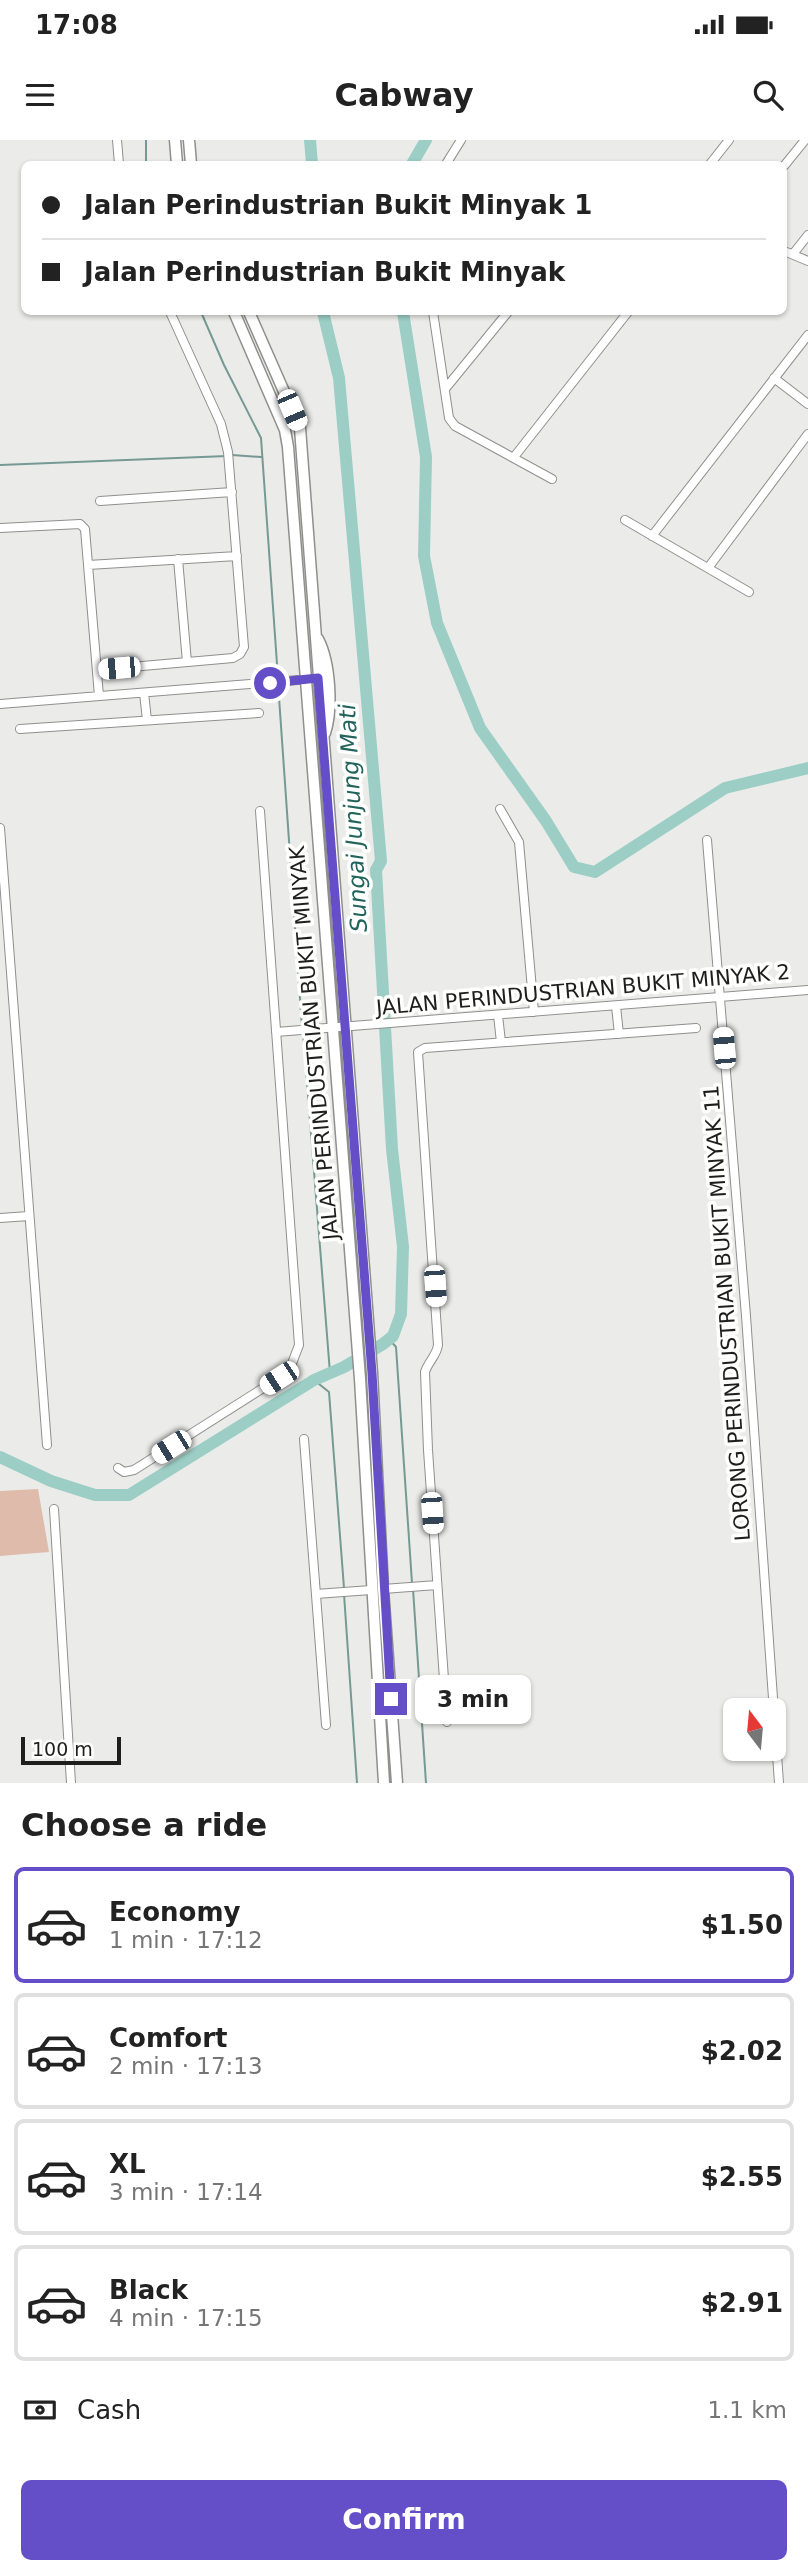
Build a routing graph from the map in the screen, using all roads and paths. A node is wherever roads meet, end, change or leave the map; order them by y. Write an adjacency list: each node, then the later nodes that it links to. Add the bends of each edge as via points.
1 (117, 140): 7 (street)
2 (175, 140): 8 (main road)
3 (189, 140): 9 (main road)
4 (461, 140): 10 (street)
5 (729, 140): 11 (street)
6 (805, 140): 12 (street)
7 (119, 161)
8 (177, 161)
9 (191, 161)
10 (448, 161)
11 (712, 161)
12 (787, 162)
13 (808, 235): 14 (street)
14 (788, 252): 15 (street)
15 (808, 261)
16 (171, 315): 29 (street, via 221,424)
17 (235, 315): 43 (main road, JALAN PERINDUSTRIAN BUKIT MINYAK, via 287,439)
18 (250, 315): 39 (main road, JALAN PERINDUSTRIAN BUKIT MINYAK, via 300,428)
19 (433, 315): 24 (street)
20 (506, 315): 24 (street)
21 (626, 315): 27 (street)
22 (808, 335): 23 (street)
23 (775, 378): 25 (street); 33 (street)
24 (445, 389): 27 (street, via 449,418 455,426)
25 (808, 404)
26 (808, 435): 37 (street)
27 (514, 457): 28 (street)
28 (552, 479)
29 (232, 492): 30 (street); 34 (street)
30 (100, 501)
31 (625, 520): 33 (street)
32 (0, 528): 36 (street, via 80,524 85,529)
33 (652, 536): 37 (street)
34 (237, 556): 35 (street); 40 (street, via 244,647 233,658)
35 (178, 559): 36 (street); 40 (street)
36 (88, 565): 41 (street)
37 (708, 568): 38 (street)
38 (750, 592)
39 (315, 634): 42 (main road, JALAN PERINDUSTRIAN BUKIT MINYAK); 50 (main road, via 324,651 330,709)
40 (187, 662): 41 (street)
41 (97, 670): 45 (street)
42 (318, 678): 43 (street); 50 (main road, JALAN PERINDUSTRIAN BUKIT MINYAK)
43 (304, 680): 44 (street); 61 (main road, JALAN PERINDUSTRIAN BUKIT MINYAK)
44 (144, 693): 45 (street); 48 (street)
45 (99, 696): 46 (street)
46 (0, 704)
47 (258, 713): 48 (street)
48 (147, 720): 49 (street)
49 (20, 729)
50 (323, 741): 60 (main road, JALAN PERINDUSTRIAN BUKIT MINYAK)
51 (500, 809): 58 (street, via 519,842)
52 (260, 811): 63 (street, JALAN PERINDUSTRIAN BUKIT MINYAK)
53 (0, 828): 66 (street)
54 (707, 840): 56 (street, LORONG PERINDUSTRIAN BUKIT MINYAK 11)
55 (808, 990): 56 (street, JALAN PERINDUSTRIAN BUKIT MINYAK 2)
56 (720, 997): 57 (street, JALAN PERINDUSTRIAN BUKIT MINYAK 2); 80 (street, LORONG PERINDUSTRIAN BUKIT MINYAK 11)
57 (617, 1006): 58 (street, JALAN PERINDUSTRIAN BUKIT MINYAK 2); 64 (street)
58 (534, 1012): 59 (street, JALAN PERINDUSTRIAN BUKIT MINYAK 2)
59 (498, 1015): 60 (street, JALAN PERINDUSTRIAN BUKIT MINYAK 2); 65 (street)
60 (345, 1027): 61 (street, JALAN PERINDUSTRIAN BUKIT MINYAK 2); 73 (main road, JALAN PERINDUSTRIAN BUKIT MINYAK, via 372,1373)
61 (332, 1028): 63 (street, JALAN PERINDUSTRIAN BUKIT MINYAK 2); 73 (main road, JALAN PERINDUSTRIAN BUKIT MINYAK)
62 (696, 1028): 64 (street)
63 (276, 1032): 70 (street, JALAN PERINDUSTRIAN BUKIT MINYAK, via 299,1345 291,1366 279,1378 134,1470)
64 (619, 1034): 65 (street)
65 (500, 1042): 72 (street, via 422,1050 438,1350 425,1372)
66 (29, 1216): 67 (street); 69 (street)
67 (0, 1218)
68 (304, 1439): 74 (street)
69 (47, 1445)
70 (118, 1468)
71 (54, 1509): 77 (street)
72 (437, 1585): 73 (street); 75 (street)
73 (377, 1590): 74 (street); 78 (main road, JALAN PERINDUSTRIAN BUKIT MINYAK); 79 (main road, JALAN PERINDUSTRIAN BUKIT MINYAK)
74 (316, 1594): 76 (street)
75 (447, 1722)
76 (326, 1725)
77 (71, 1783)
78 (384, 1783)
79 (397, 1783)
80 (779, 1783)

